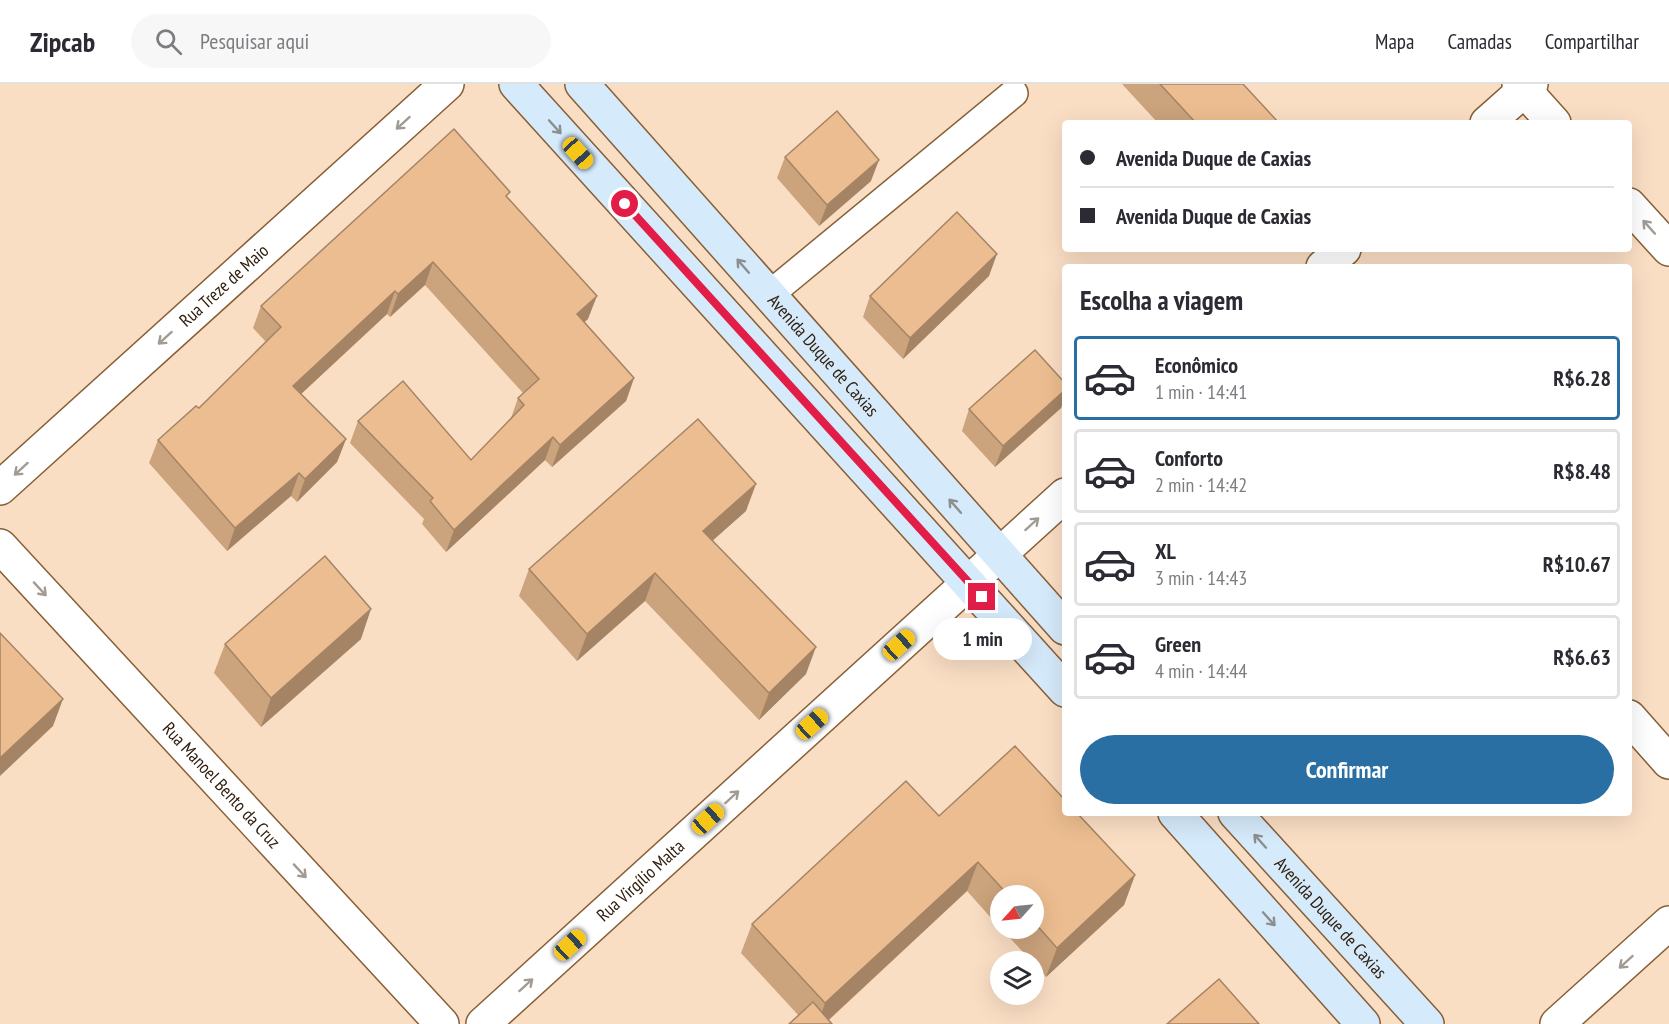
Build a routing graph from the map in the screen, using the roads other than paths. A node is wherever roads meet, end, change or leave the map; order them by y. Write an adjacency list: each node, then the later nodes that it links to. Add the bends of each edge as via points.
1 (447, 84): 13 (street, Rua Treze de Maio, one-way to 13)
2 (516, 84): 17 (main road, one-way to 17)
3 (582, 84): 12 (main road, Avenida Duque de Caxias, one-way to 3)
4 (1525, 86): 6 (street); 7 (street)
5 (1014, 93): 12 (lane)
6 (1490, 120)
7 (1552, 120)
8 (1632, 208): 9 (street, one-way to 8)
9 (1669, 249)
10 (1340, 252): 11 (street)
11 (1326, 264)
12 (769, 295): 16 (main road, Avenida Duque de Caxias, one-way to 12)
13 (0, 488)
14 (1062, 498): 16 (street, Rua Virgílio Malta, one-way to 14)
15 (0, 546): 25 (street, Rua Manoel Bento da Cruz, one-way to 25)
16 (998, 555): 17 (street, Rua Virgílio Malta); 18 (main road, Avenida Duque de Caxias)
17 (968, 581): 19 (main road); 26 (street, Rua Virgílio Malta, one-way to 17)
18 (1062, 625)
19 (1062, 687)
20 (1632, 720): 21 (street)
21 (1669, 762)
22 (1178, 816): 27 (main road, one-way to 27)
23 (1237, 816): 28 (main road, Avenida Duque de Caxias, one-way to 23)
24 (1669, 923): 29 (street, one-way to 29)
25 (442, 1024)
26 (483, 1024)
27 (1363, 1024)
28 (1427, 1024)
29 (1557, 1024)

